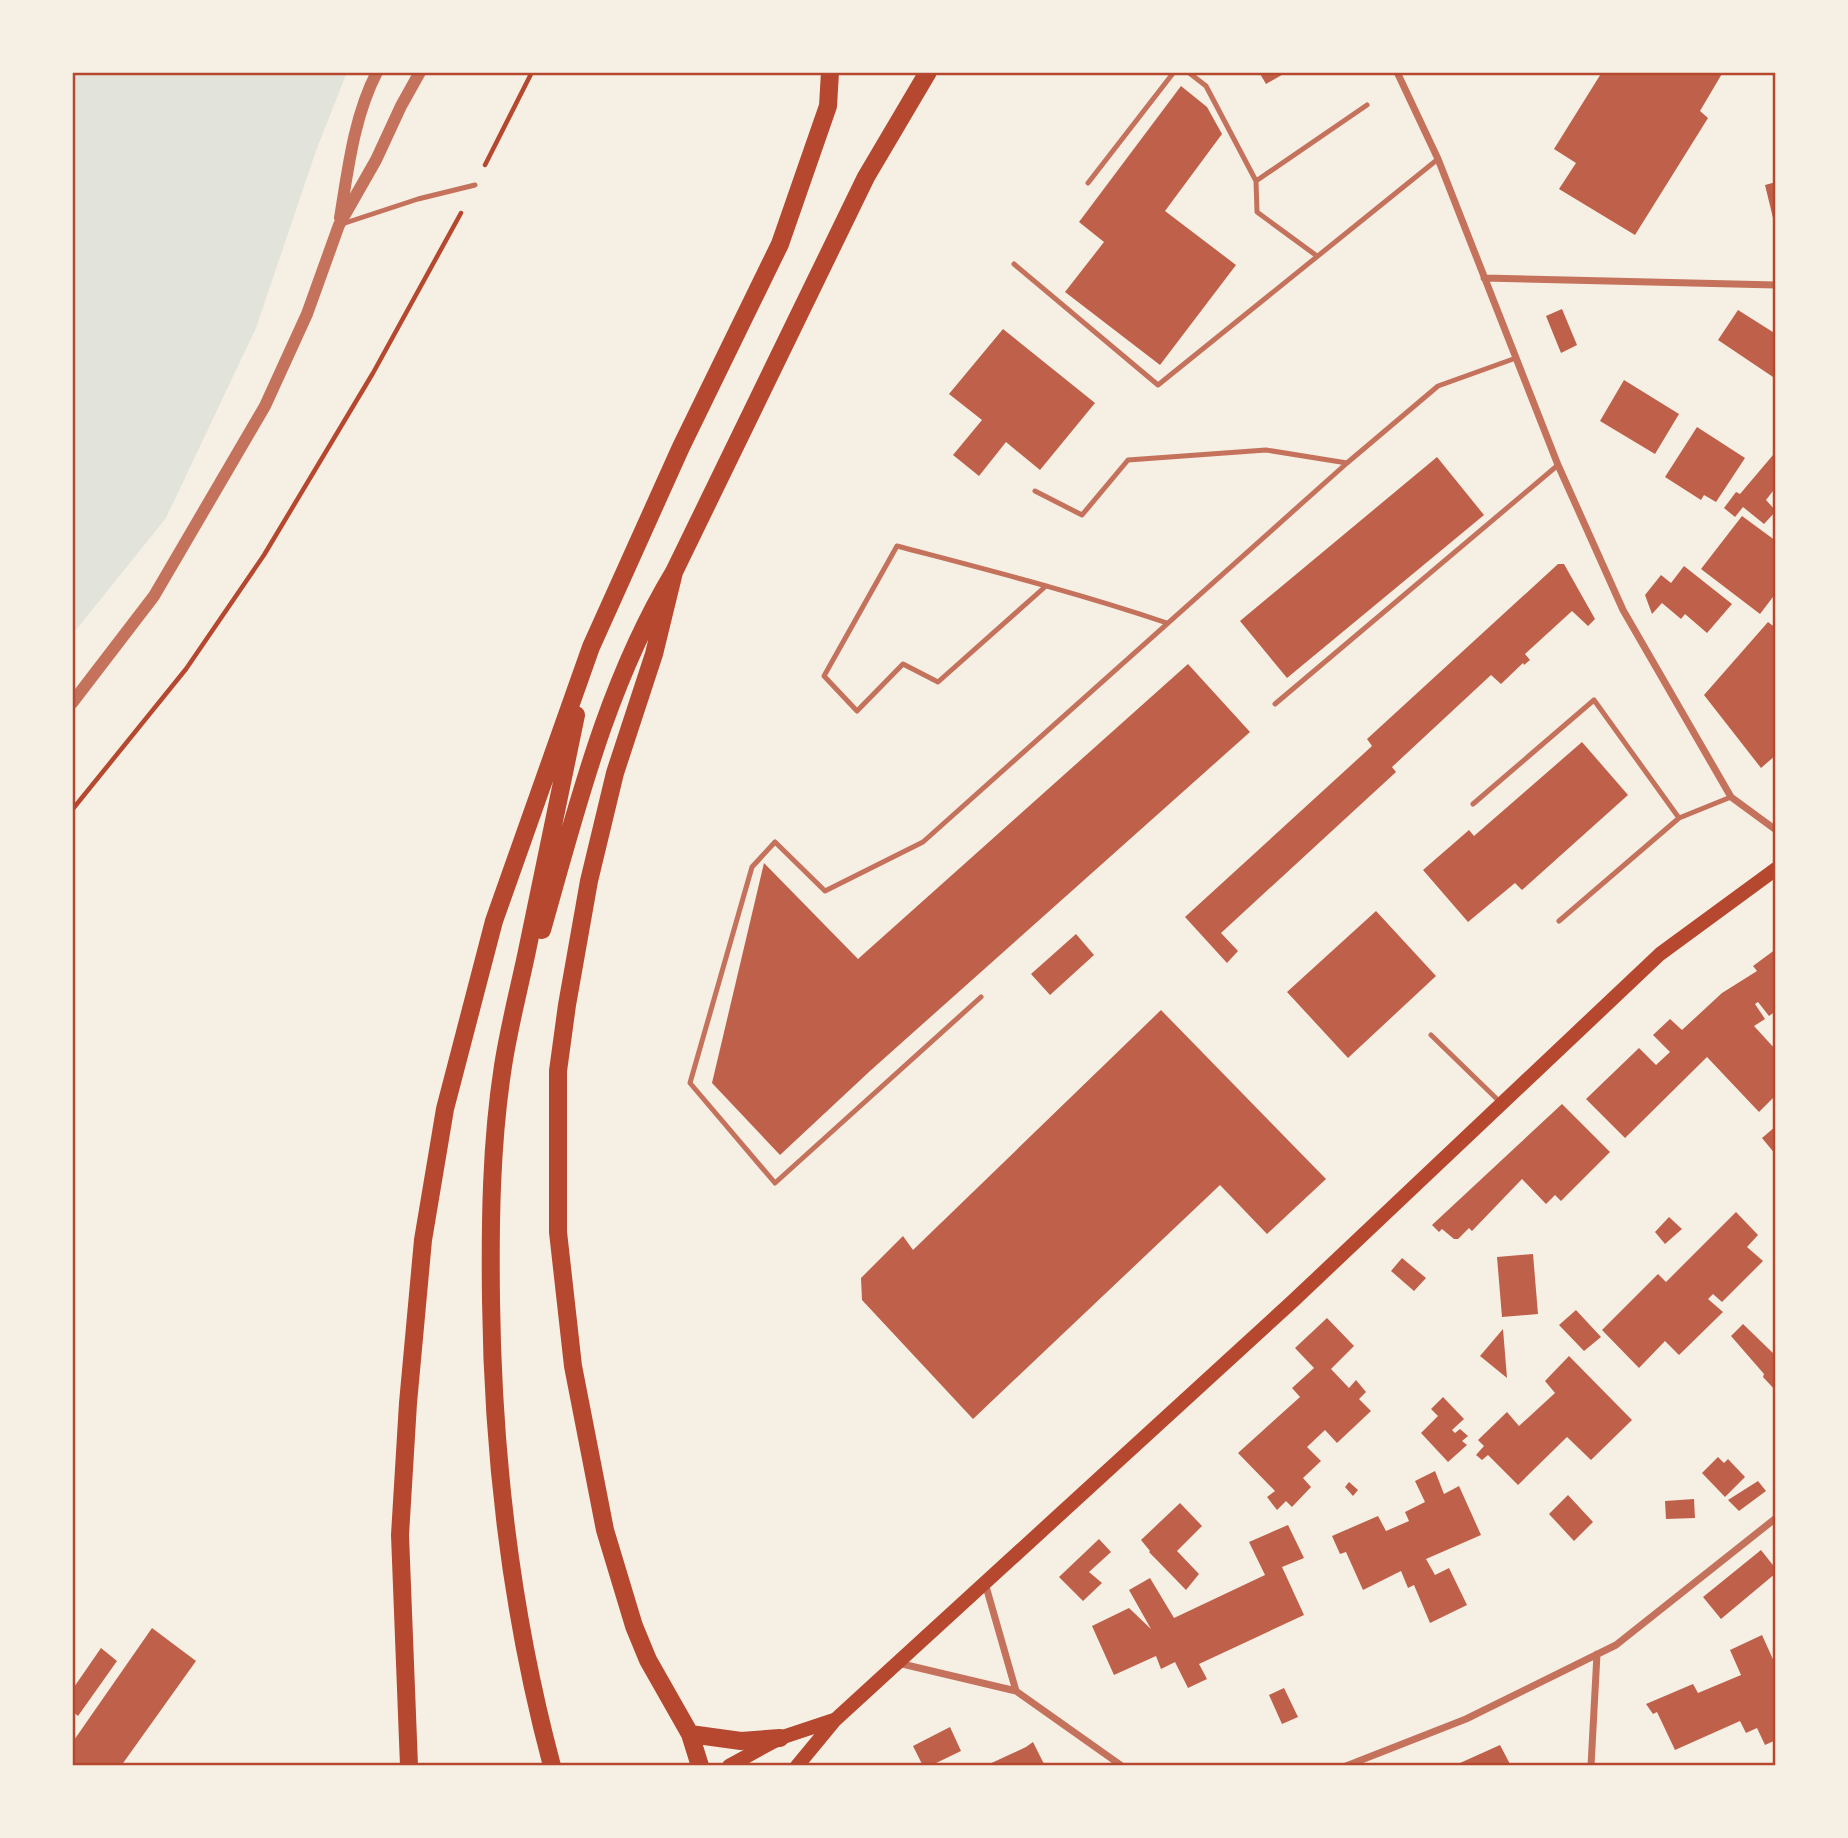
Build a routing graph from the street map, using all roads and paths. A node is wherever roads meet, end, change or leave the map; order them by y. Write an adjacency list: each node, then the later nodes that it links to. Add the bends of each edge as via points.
1 (377, 72): 14 (street, via 349,159)
2 (420, 72): 14 (street)
3 (532, 72): 13 (path)
4 (830, 72): 26 (main road, via 828,106 779,244)
5 (928, 72): 23 (main road, via 866,177)
6 (1174, 72): 12 (lane)
7 (1188, 72): 11 (lane, via 1206,86)
8 (1397, 72): 10 (street)
9 (1367, 105): 11 (lane)
10 (1438, 159): 15 (lane); 17 (street)
11 (1256, 181): 15 (lane, via 1257,212)
12 (1088, 183)
13 (475, 185): 14 (lane); 31 (path, via 373,373 264,555 186,669)
14 (339, 225): 27 (street, via 307,314 265,406 153,596)
15 (1317, 256): 16 (lane, via 1158,385)
16 (1014, 264)
17 (1484, 278): 18 (street); 19 (street)
18 (1776, 285)
19 (1516, 358): 20 (lane, via 1438,386); 21 (street)
20 (1347, 463): 22 (lane, via 1266,450 1128,460 1082,515); 25 (lane)
21 (1558, 465): 28 (lane); 29 (street, via 1623,610)
22 (1035, 491)
23 (674, 572): 38 (main road, via 620,677 587,774); 46 (main road, via 615,772 589,881 558,1071 558,1232 573,1366 605,1530 648,1660)
24 (1046, 586): 24 (lane, via 897,545 824,676 857,711 903,664 939,682); 25 (lane)
25 (1167, 623): 36 (lane, via 923,842 825,891 775,842 752,867 690,1083 775,1183)
26 (591, 646): 38 (main road); 48 (main road, via 494,921 444,1109 425,1227 400,1535)
27 (72, 703)
28 (1275, 704)
29 (1731, 797): 32 (lane); 33 (street)
30 (1473, 804): 32 (lane, via 1594,700)
31 (72, 810)
32 (1679, 818): 35 (lane)
33 (1776, 830)
34 (1776, 869): 39 (main road, via 1660,954)
35 (1559, 921)
36 (981, 998)
37 (1431, 1035): 39 (lane)
38 (503, 1065): 49 (main road, via 493,1150 492,1378 502,1508 523,1638)
39 (1502, 1103): 41 (main road)
40 (1776, 1518): 42 (street, via 1616,1645)
41 (985, 1582): 43 (main road); 44 (street)
42 (1597, 1654): 54 (street, via 1466,1718); 55 (street)
43 (898, 1663): 44 (street); 45 (main road)
44 (1016, 1691): 53 (street)
45 (835, 1720): 47 (main road); 52 (main road)
46 (690, 1734): 47 (main road, via 741,1741); 50 (main road)
47 (780, 1738): 51 (main road)
48 (409, 1766)
49 (552, 1766)
50 (701, 1766)
51 (729, 1766)
52 (797, 1766)
53 (1122, 1766)
54 (1346, 1766)
55 (1591, 1766)

